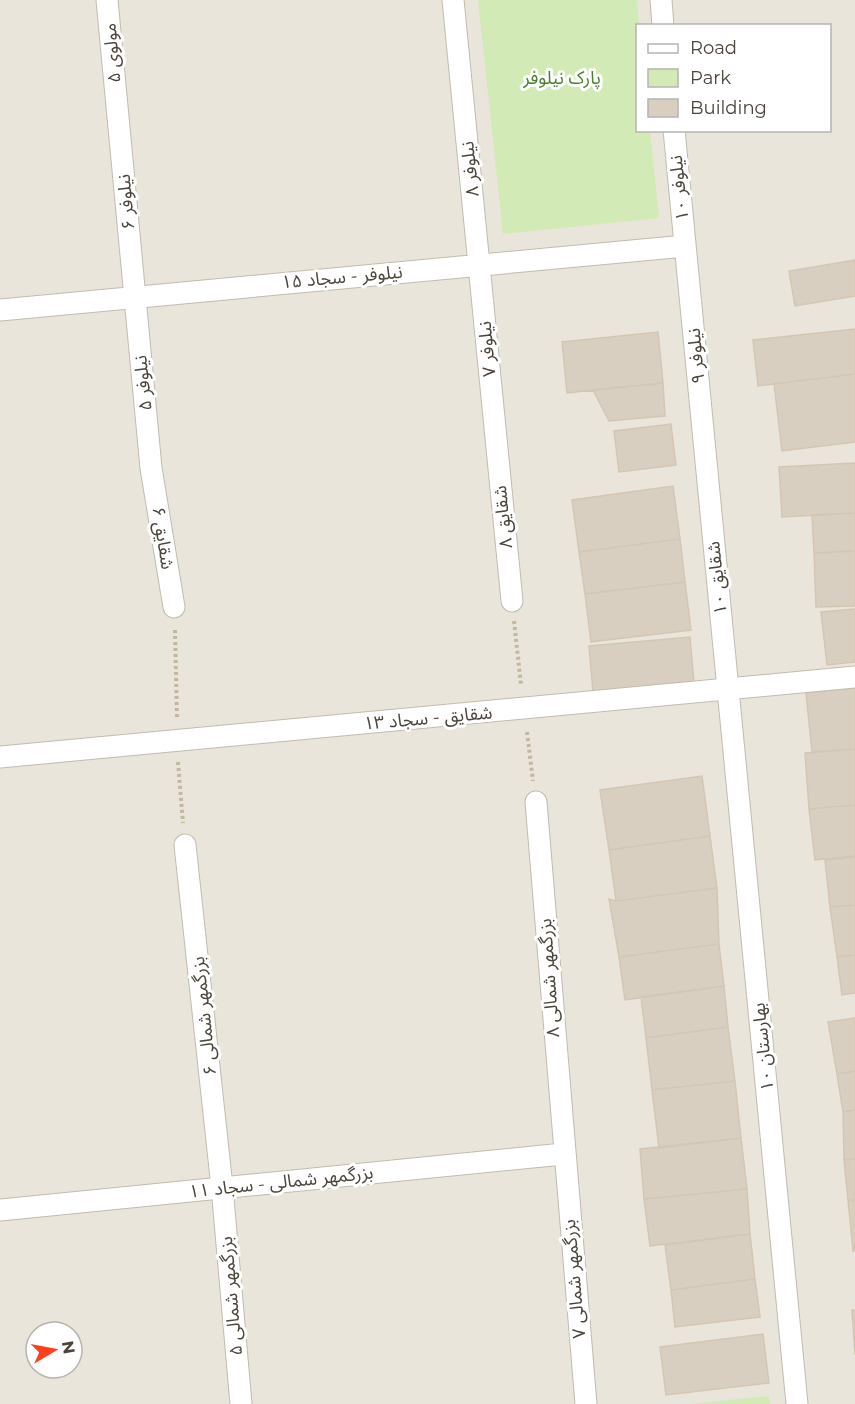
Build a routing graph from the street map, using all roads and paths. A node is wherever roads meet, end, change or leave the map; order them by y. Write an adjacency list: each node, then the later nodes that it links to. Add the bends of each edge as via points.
1 (107, 0): 5 (street, مولوی ۵)
2 (453, 0): 8 (street, نیلوفر ۸)
3 (661, 0): 4 (street)
4 (663, 24)
5 (117, 106): 9 (street, نیلوفر ۶)
6 (674, 132): 7 (street, نیلوفر ۱۰)
7 (685, 246): 8 (street, نیلوفر - سجاد ۱۵); 12 (street, نیلوفر ۹)
8 (479, 265): 9 (street, نیلوفر - سجاد ۱۵); 11 (street, نیلوفر ۷)
9 (134, 297): 10 (street, نیلوفر - سجاد ۱۵); 13 (street, نیلوفر ۵)
10 (0, 310)
11 (495, 433): 14 (street, شقایق ۸)
12 (706, 467): 17 (street, شقایق ۱۰)
13 (151, 468): 15 (street, شقایق ۶)
14 (512, 601)
15 (174, 607)
16 (855, 677): 17 (street, شقایق - سجاد ۱۳)
17 (728, 689): 18 (street, شقایق - سجاد ۱۳); 26 (street, بهارستان ۱۰)
18 (0, 757)
19 (536, 802): 21 (street, بزرگمهر شمالی ۸)
20 (185, 845): 22 (street, بزرگمهر شمالی ۶)
21 (563, 1154): 22 (street, بزرگمهر شمالی - سجاد ۱۱); 25 (street, بزرگمهر شمالی ۷)
22 (222, 1187): 23 (street, بزرگمهر شمالی - سجاد ۱۱); 24 (street, بزرگمهر شمالی ۵)
23 (0, 1210)
24 (241, 1404)
25 (586, 1404)
26 (797, 1404)

